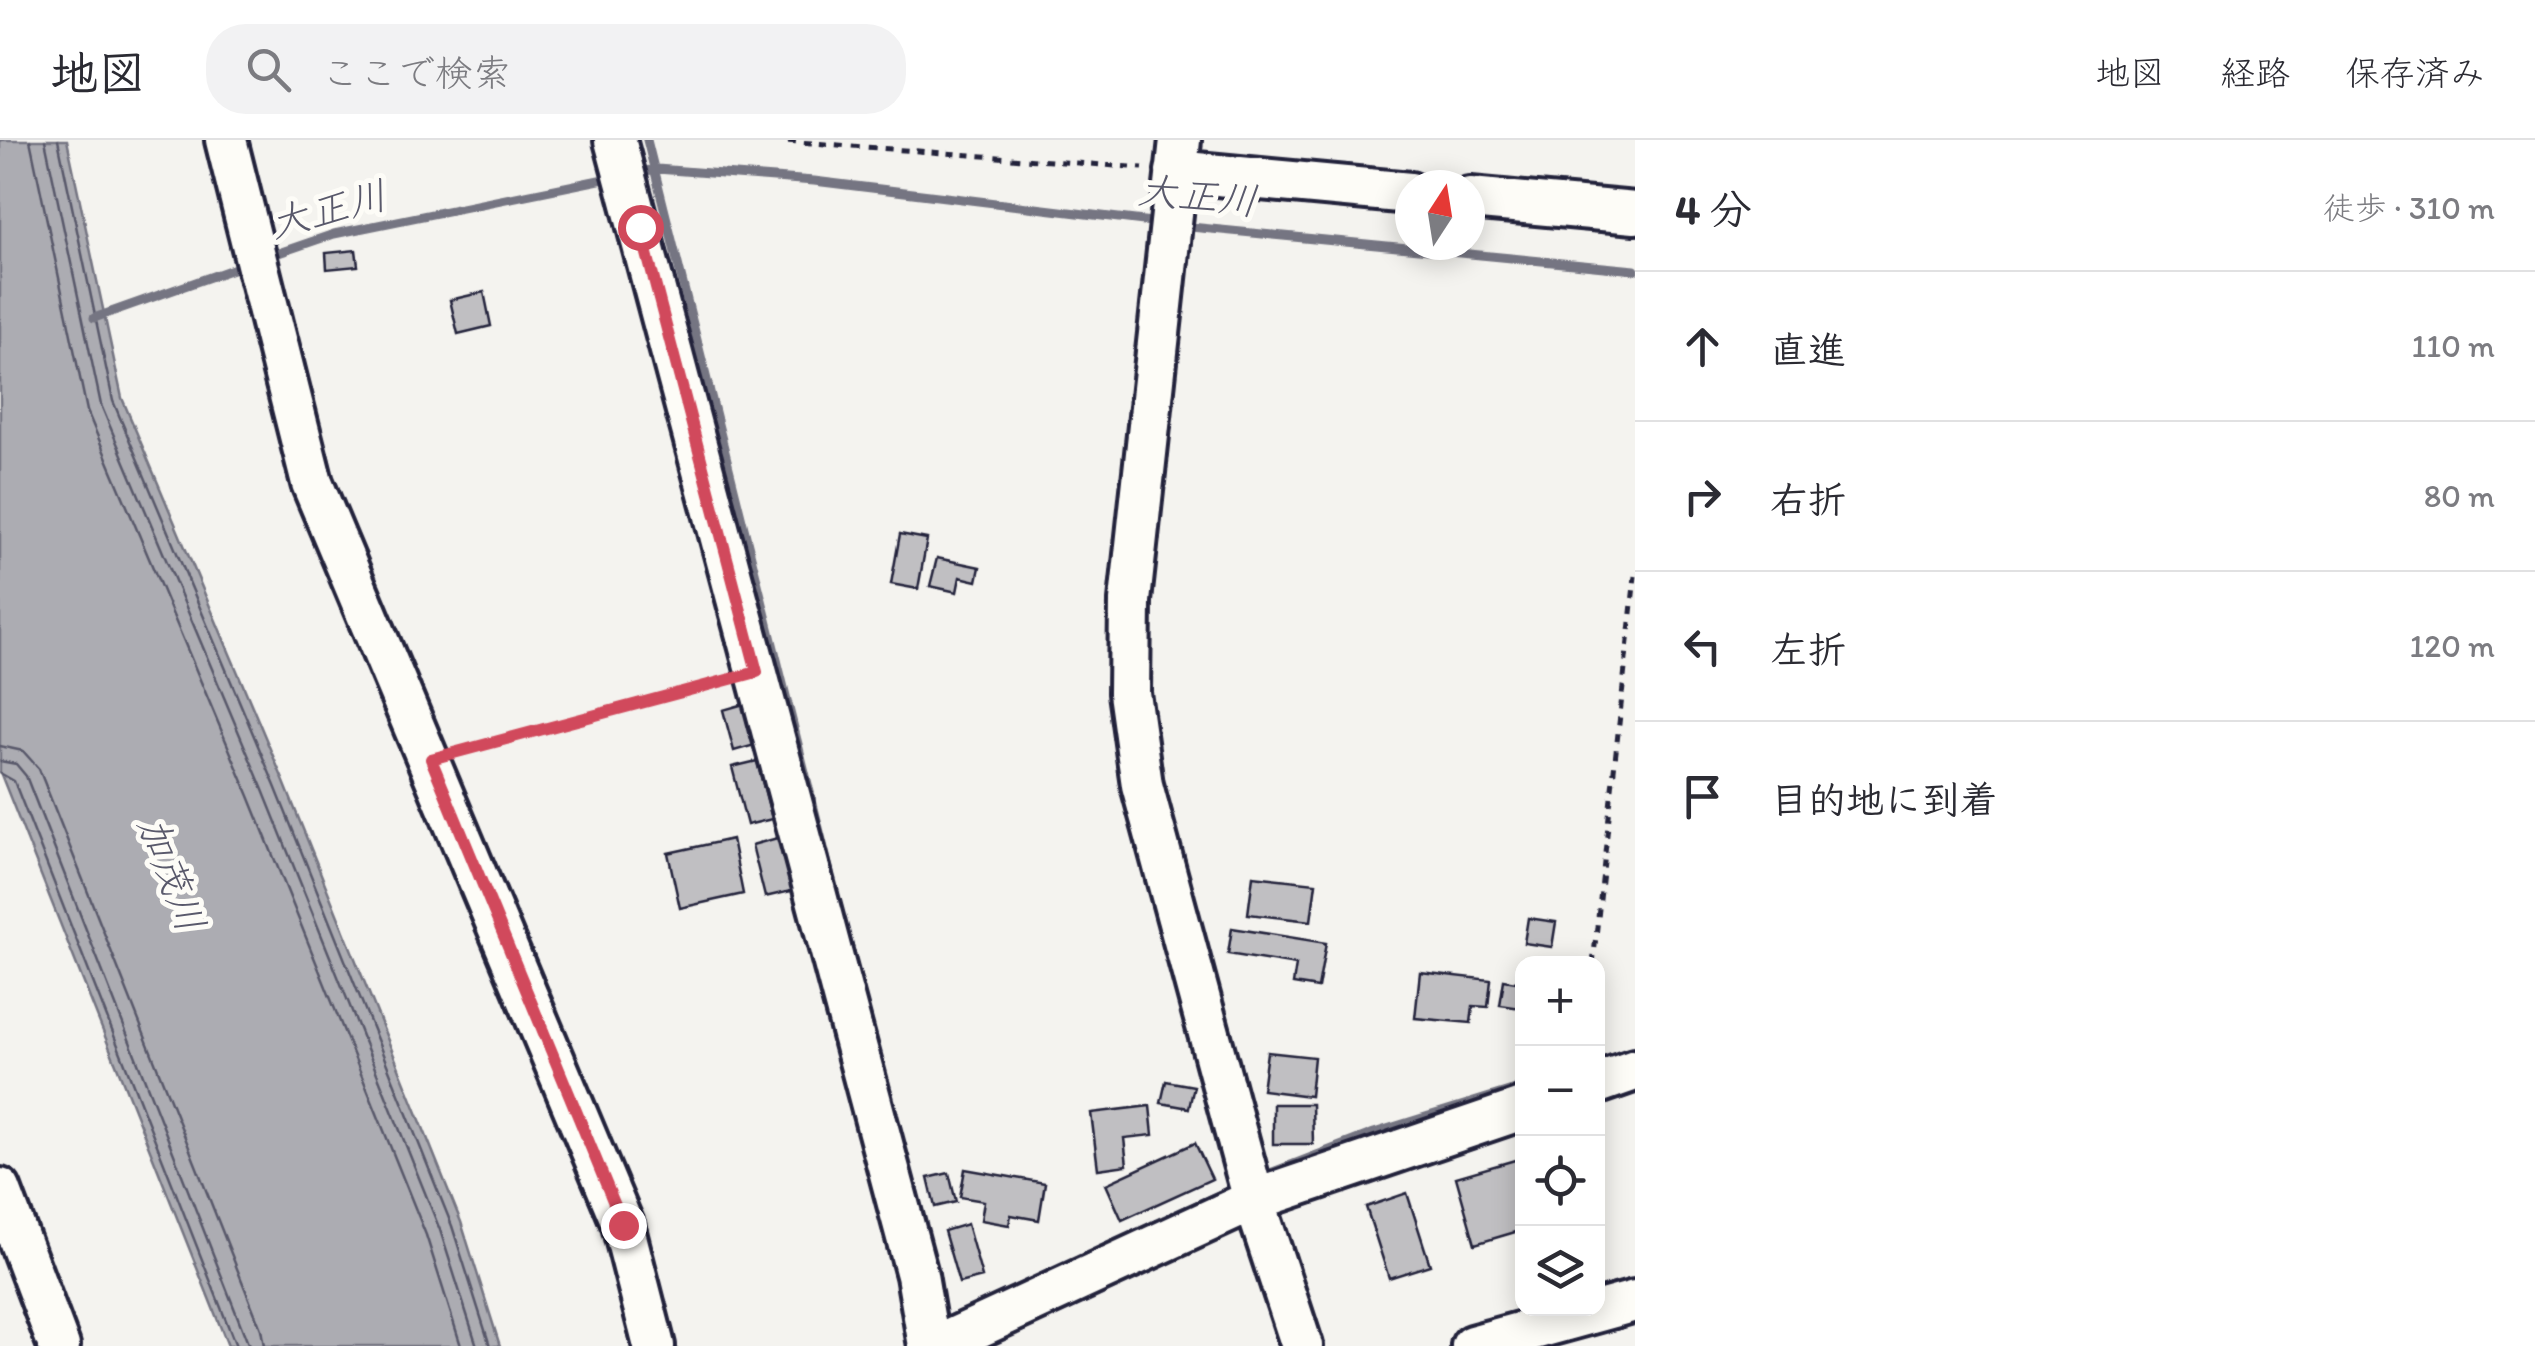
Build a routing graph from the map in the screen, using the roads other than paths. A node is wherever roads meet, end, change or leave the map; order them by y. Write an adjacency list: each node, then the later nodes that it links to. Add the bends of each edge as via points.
1 (226, 140): 15 (street, via 312,483 623,1225)
2 (615, 140): 13 (street, via 917,1275)
3 (1178, 155): 4 (street); 11 (street, via 1130,601 1130,693 1142,786)
4 (1395, 191)
5 (1485, 199): 6 (street)
6 (1635, 213)
7 (1635, 1070): 8 (street)
8 (1605, 1081)
9 (1515, 1111): 11 (street)
10 (0, 1188): 14 (street)
11 (1254, 1200): 13 (street); 16 (street)
12 (1635, 1301): 17 (street)
13 (950, 1343)
14 (58, 1346)
15 (654, 1346)
16 (1302, 1346)
17 (1472, 1346)

